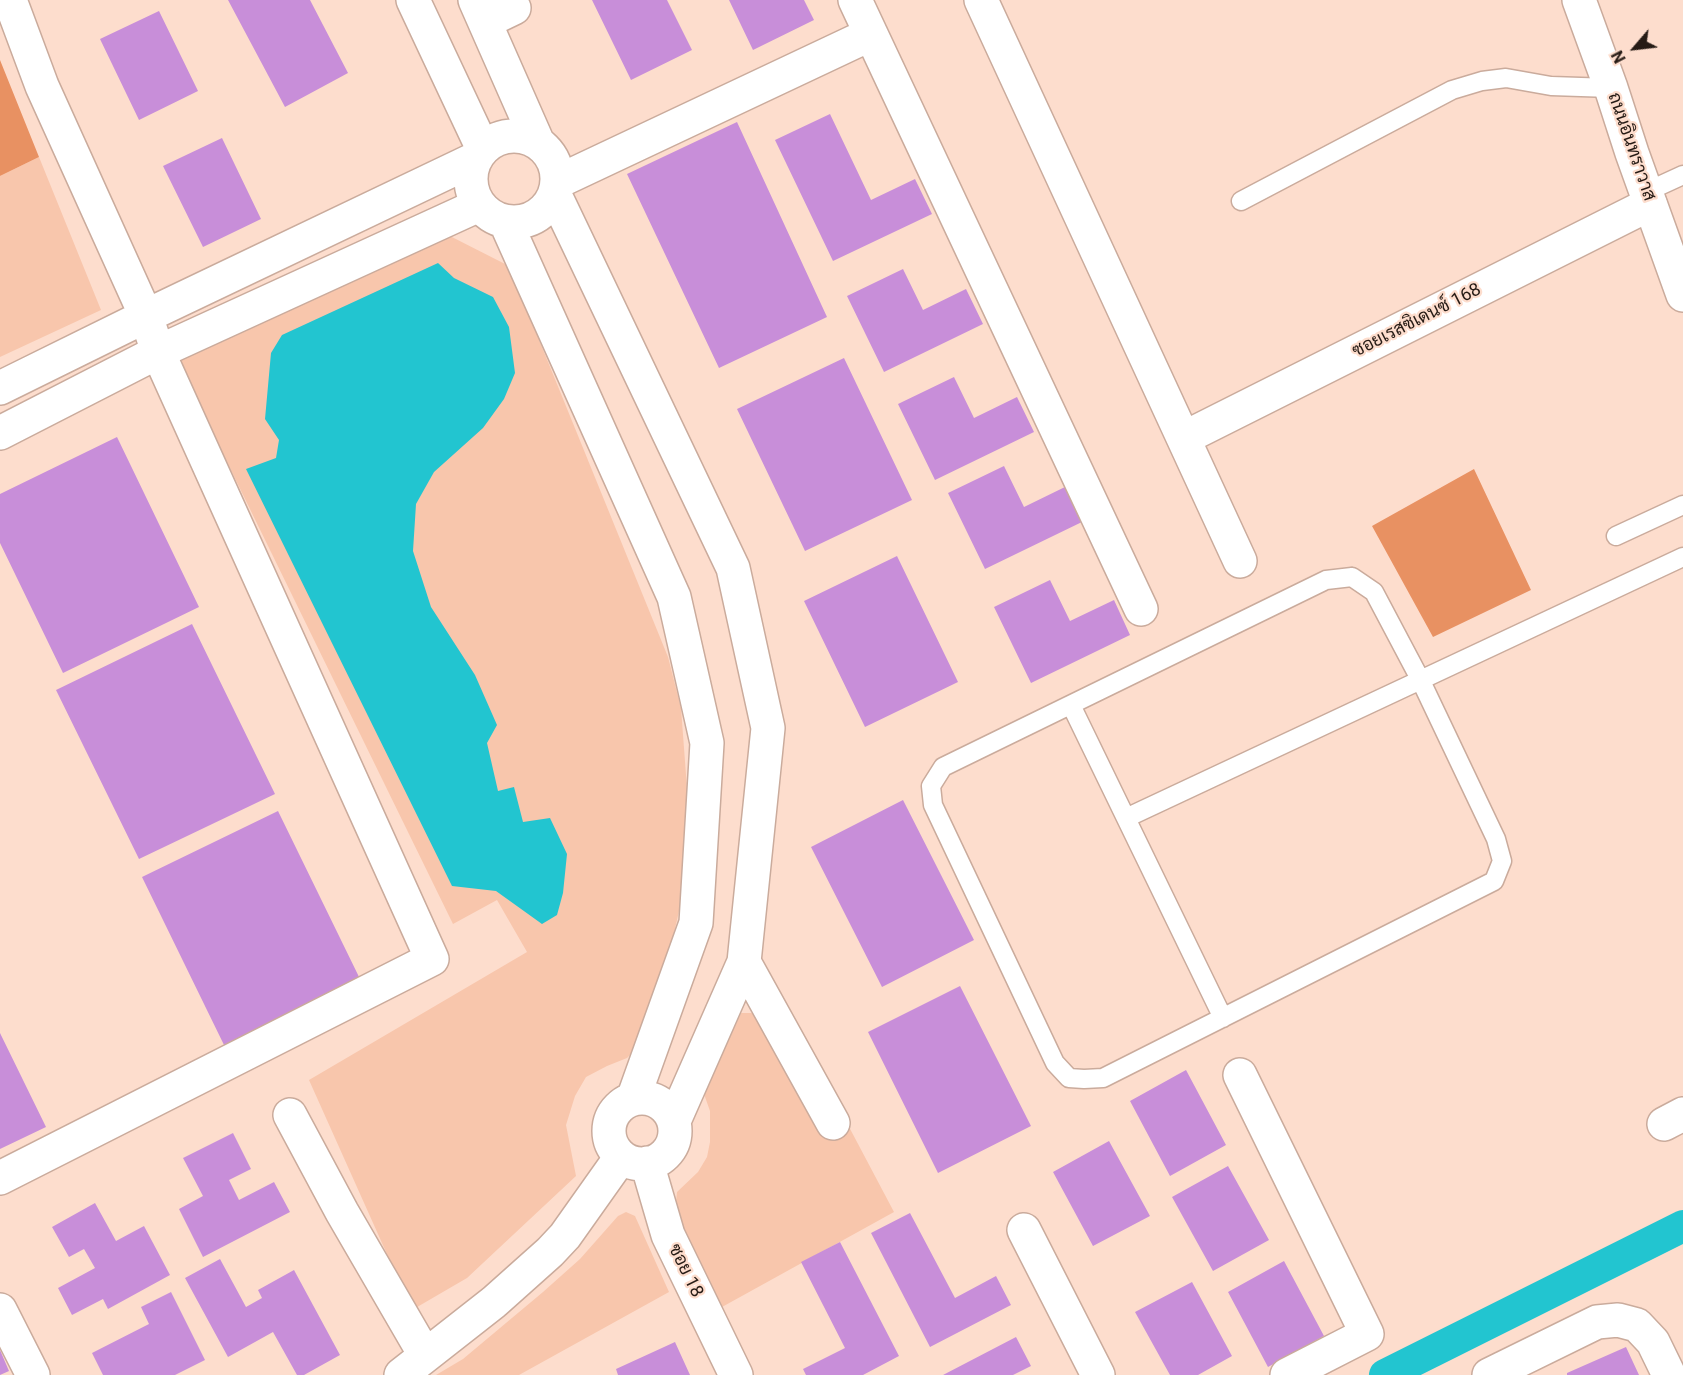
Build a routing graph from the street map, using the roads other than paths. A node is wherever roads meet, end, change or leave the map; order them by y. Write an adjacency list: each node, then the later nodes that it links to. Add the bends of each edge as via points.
1 (10, 0): 19 (street, via 42,86)
2 (413, 0): 11 (street)
3 (855, 0): 8 (street)
4 (981, 0): 23 (street)
5 (1579, 0): 9 (street, ถนนอินทราวาส)
6 (514, 8): 7 (street)
7 (480, 11): 10 (street)
8 (870, 34): 13 (street); 28 (street)
9 (1611, 88): 14 (street, ถนนอินทราวาส); 15 (lane, via 1551,86 1506,78 1452,90)
10 (538, 143): 11 (street, via 509,136 495,140); 13 (street, via 556,167)
11 (479, 154): 16 (street, via 470,183); 19 (street)
12 (1683, 175): 14 (lane)
13 (556, 188): 17 (street, via 541,214 518,223); 32 (street, via 733,568 768,728)
14 (1648, 198): 18 (street, ถนนอินทราวาส); 23 (street, ซอยเรสซิเดนซ์ 168)
15 (1241, 201)
16 (479, 205): 17 (street, via 495,219); 20 (street)
17 (506, 222): 35 (street, via 674,597 707,743 696,923)
18 (1683, 295)
19 (146, 316): 20 (street); 21 (street)
20 (158, 352): 22 (street); 40 (street, via 432,959)
21 (0, 388)
22 (0, 433)
23 (1184, 438): 27 (street)
24 (1683, 505): 25 (lane)
25 (1616, 536)
26 (1683, 557): 29 (lane)
27 (1240, 561)
28 (1141, 609)
29 (1420, 679): 30 (lane, via 1374,592 1352,577 1326,580); 31 (lane); 33 (lane, via 1496,839 1502,861 1494,881)
30 (1071, 705): 31 (lane); 33 (lane, via 943,768 931,786 933,804 1055,1063 1069,1078 1102,1078)
31 (1126, 818): 33 (lane)
32 (744, 962): 37 (street); 38 (street)
33 (1223, 1018)
34 (1240, 1075): 47 (street, via 1367,1334)
35 (633, 1099): 37 (street, via 654,1100); 39 (street, via 616,1110 609,1129 614,1149)
36 (290, 1115): 43 (street, via 342,1212)
37 (674, 1121): 39 (street, via 675,1131 667,1153 658,1160)
38 (832, 1123)
39 (634, 1160): 43 (street, via 550,1252); 45 (street, ซอย 18)
40 (0, 1178)
41 (1024, 1230): 46 (street)
42 (0, 1310): 44 (street)
43 (413, 1365)
44 (33, 1375)
45 (736, 1375)
46 (1098, 1375)
47 (1287, 1375)
48 (1489, 1375): 49 (street, via 1597,1322 1618,1320 1637,1325 1653,1342)
49 (1669, 1375)

